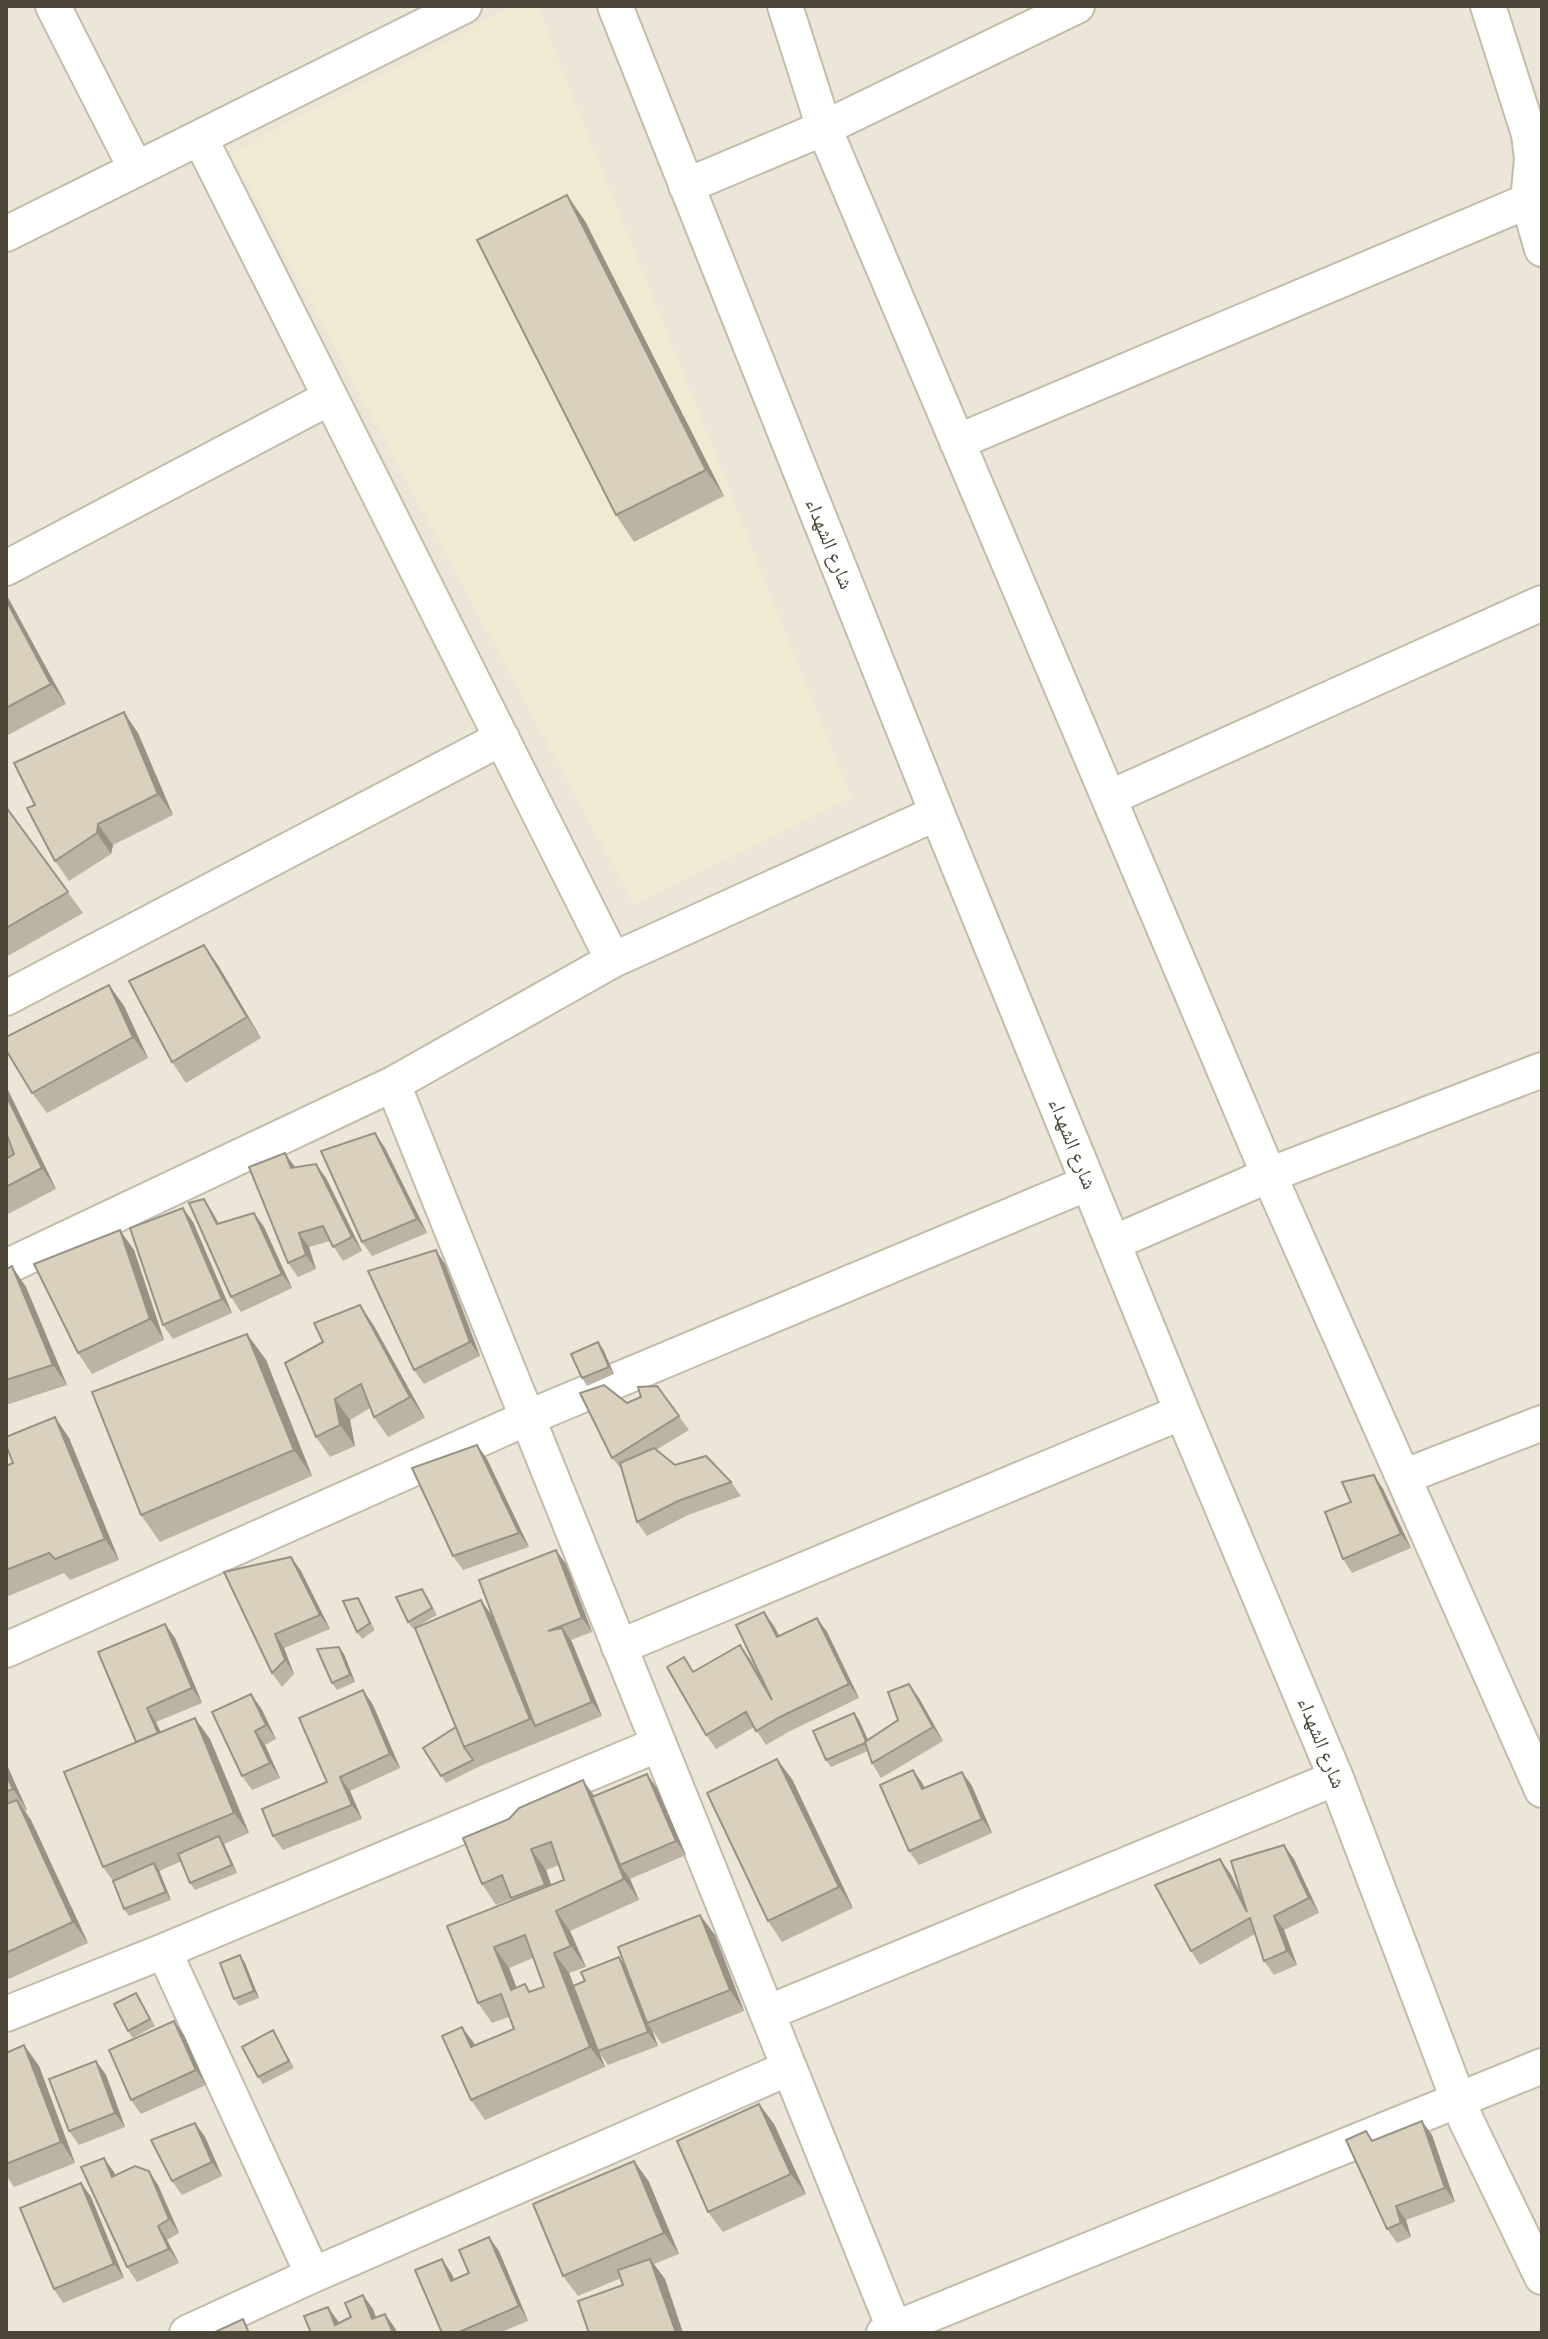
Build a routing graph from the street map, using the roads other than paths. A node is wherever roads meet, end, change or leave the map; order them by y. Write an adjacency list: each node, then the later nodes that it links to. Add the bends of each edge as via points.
1 (53, 6): 9 (street)
2 (464, 6): 8 (street)
3 (615, 6): 10 (street, شارع الشهداء)
4 (785, 6): 7 (street)
5 (1077, 6): 7 (street)
6 (1488, 6): 11 (street, via 1529,134)
7 (824, 128): 10 (street); 15 (street)
8 (200, 138): 9 (street); 14 (street)
9 (136, 169): 12 (street)
10 (686, 186): 20 (street, شارع الشهداء)
11 (1528, 201): 13 (street); 15 (street)
12 (6, 234)
13 (1542, 249)
14 (329, 398): 16 (street); 18 (street)
15 (957, 442): 19 (street)
16 (6, 568)
17 (1542, 603): 19 (street)
18 (502, 738): 21 (street); 22 (street)
19 (1109, 798): 25 (street)
20 (937, 813): 21 (street); 26 (street, شارع الشهداء)
21 (613, 960): 24 (street)
22 (6, 998)
23 (1542, 1070): 25 (street)
24 (393, 1084): 28 (street); 30 (street)
25 (1269, 1175): 27 (street); 32 (street)
26 (1088, 1183): 27 (street, شارع الشهداء); 30 (street)
27 (1113, 1243): 29 (street, شارع الشهداء)
28 (6, 1267)
29 (1182, 1412): 33 (street); 37 (street, شارع الشهداء)
30 (527, 1418): 33 (street); 34 (street)
31 (1542, 1423): 32 (street)
32 (1403, 1477): 36 (street)
33 (619, 1647): 35 (street)
34 (6, 1650)
35 (659, 1744): 39 (street); 40 (street)
36 (1534, 1749): 38 (street)
37 (1336, 1778): 40 (street); 44 (street, شارع الشهداء)
38 (1542, 1790)
39 (164, 1951): 41 (street); 45 (street)
40 (767, 2013): 43 (street)
41 (6, 2014)
42 (1542, 2066): 44 (street)
43 (789, 2068): 45 (street); 47 (street)
44 (1458, 2099): 46 (street, شارع الشهداء); 47 (street)
45 (313, 2275): 48 (street)
46 (1542, 2277)
47 (891, 2332)
48 (187, 2333)

